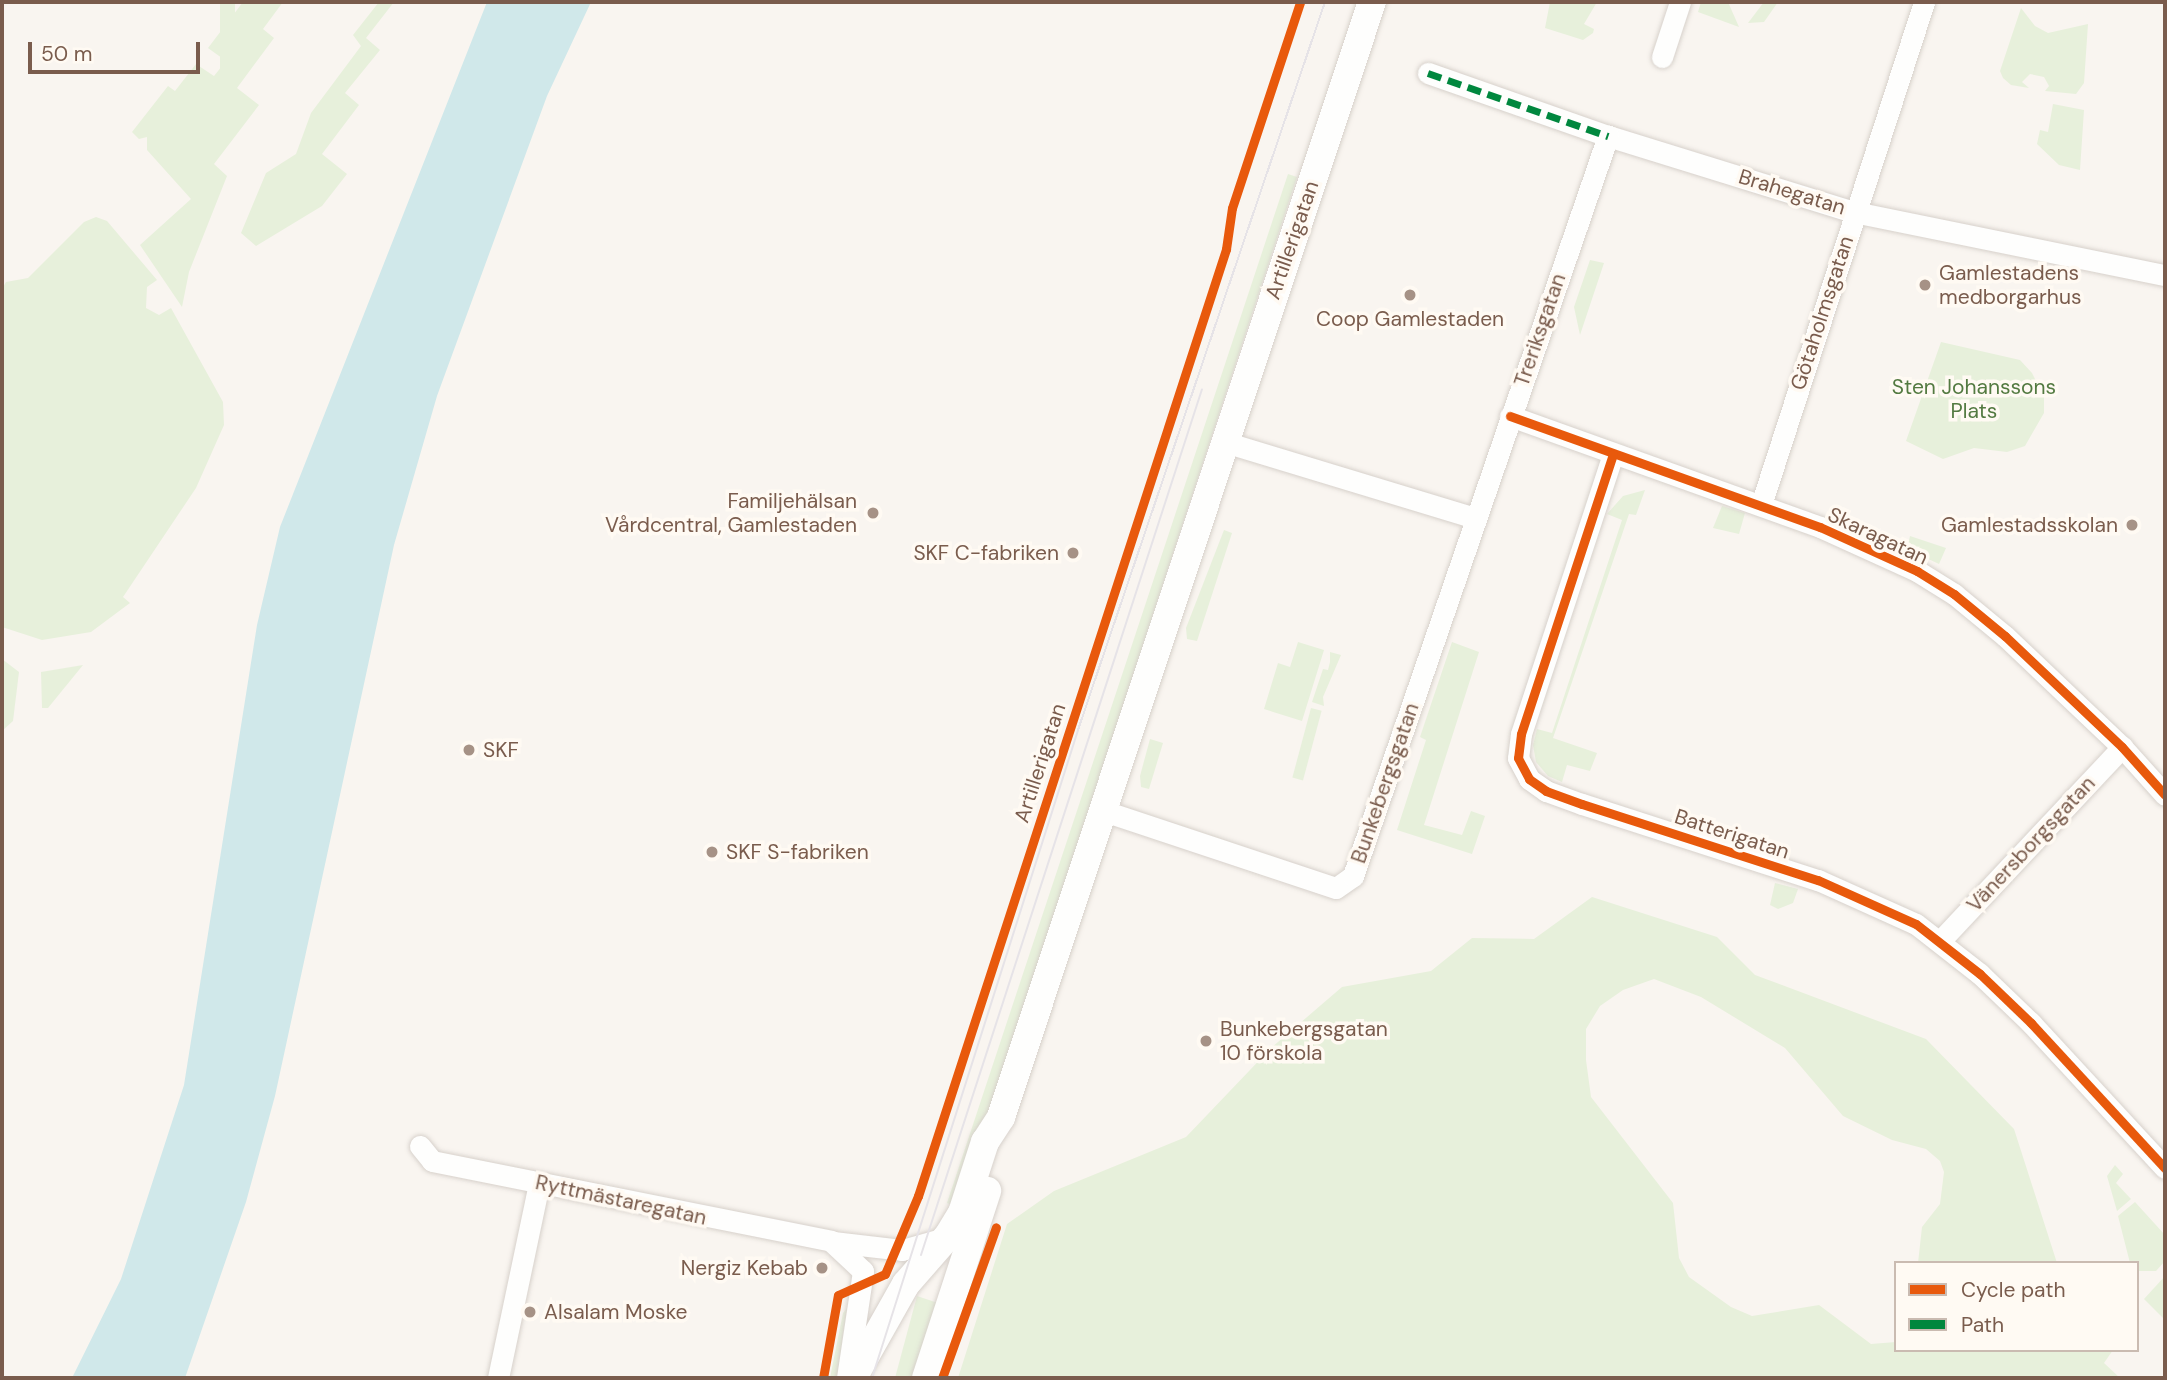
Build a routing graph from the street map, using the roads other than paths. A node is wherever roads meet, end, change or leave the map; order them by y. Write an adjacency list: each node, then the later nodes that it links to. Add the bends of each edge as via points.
1 (1372, 2): 10 (main road, Artillerigatan)
2 (1680, 2): 4 (street)
3 (1924, 2): 7 (street, Götaholmsgatan)
4 (1662, 57)
5 (1428, 73): 6 (street, Brahegatan)
6 (1608, 136): 7 (street, Brahegatan); 9 (street, Treriksgatan)
7 (1854, 212): 8 (street, Brahegatan); 12 (street, Götaholmsgatan)
8 (2165, 275)
9 (1510, 416): 11 (street, Skaragatan); 13 (street, Treriksgatan)
10 (1228, 443): 13 (street); 16 (main road, Artillerigatan)
11 (1613, 454): 12 (street, Skaragatan); 17 (street, Batterigatan, via 1521,734 1518,758 1530,779 1564,798 1844,890)
12 (1761, 505): 14 (street, Skaragatan, via 1916,571 1954,594)
13 (1475, 518): 16 (street, Bunkebergsgatan, via 1353,876 1336,888)
14 (2122, 747): 15 (street, Skaragatan); 17 (street, Vänersborgsgatan)
15 (2165, 795)
16 (1104, 811): 18 (main road, Artillerigatan)
17 (1941, 940): 20 (street, Batterigatan, via 2031,1023)
18 (1001, 1116): 22 (main road, Artillerigatan, via 1000,1149); 23 (main road, Artillerigatan, via 985,1142 962,1213)
19 (420, 1146): 21 (street, Ryttmästaregatan, via 432,1161)
20 (2165, 1168)
21 (538, 1183): 24 (street, Ryttmästaregatan); 25 (street)
22 (976, 1228): 23 (street, Ryttmästaregatan); 28 (main road, Artillerigatan)
23 (948, 1236): 24 (street, Ryttmästaregatan, via 902,1250); 27 (main road, Artillerigatan, via 906,1284)
24 (831, 1241): 26 (street, via 863,1271)
25 (498, 1378)
26 (846, 1378)
27 (853, 1378)
28 (926, 1378)

